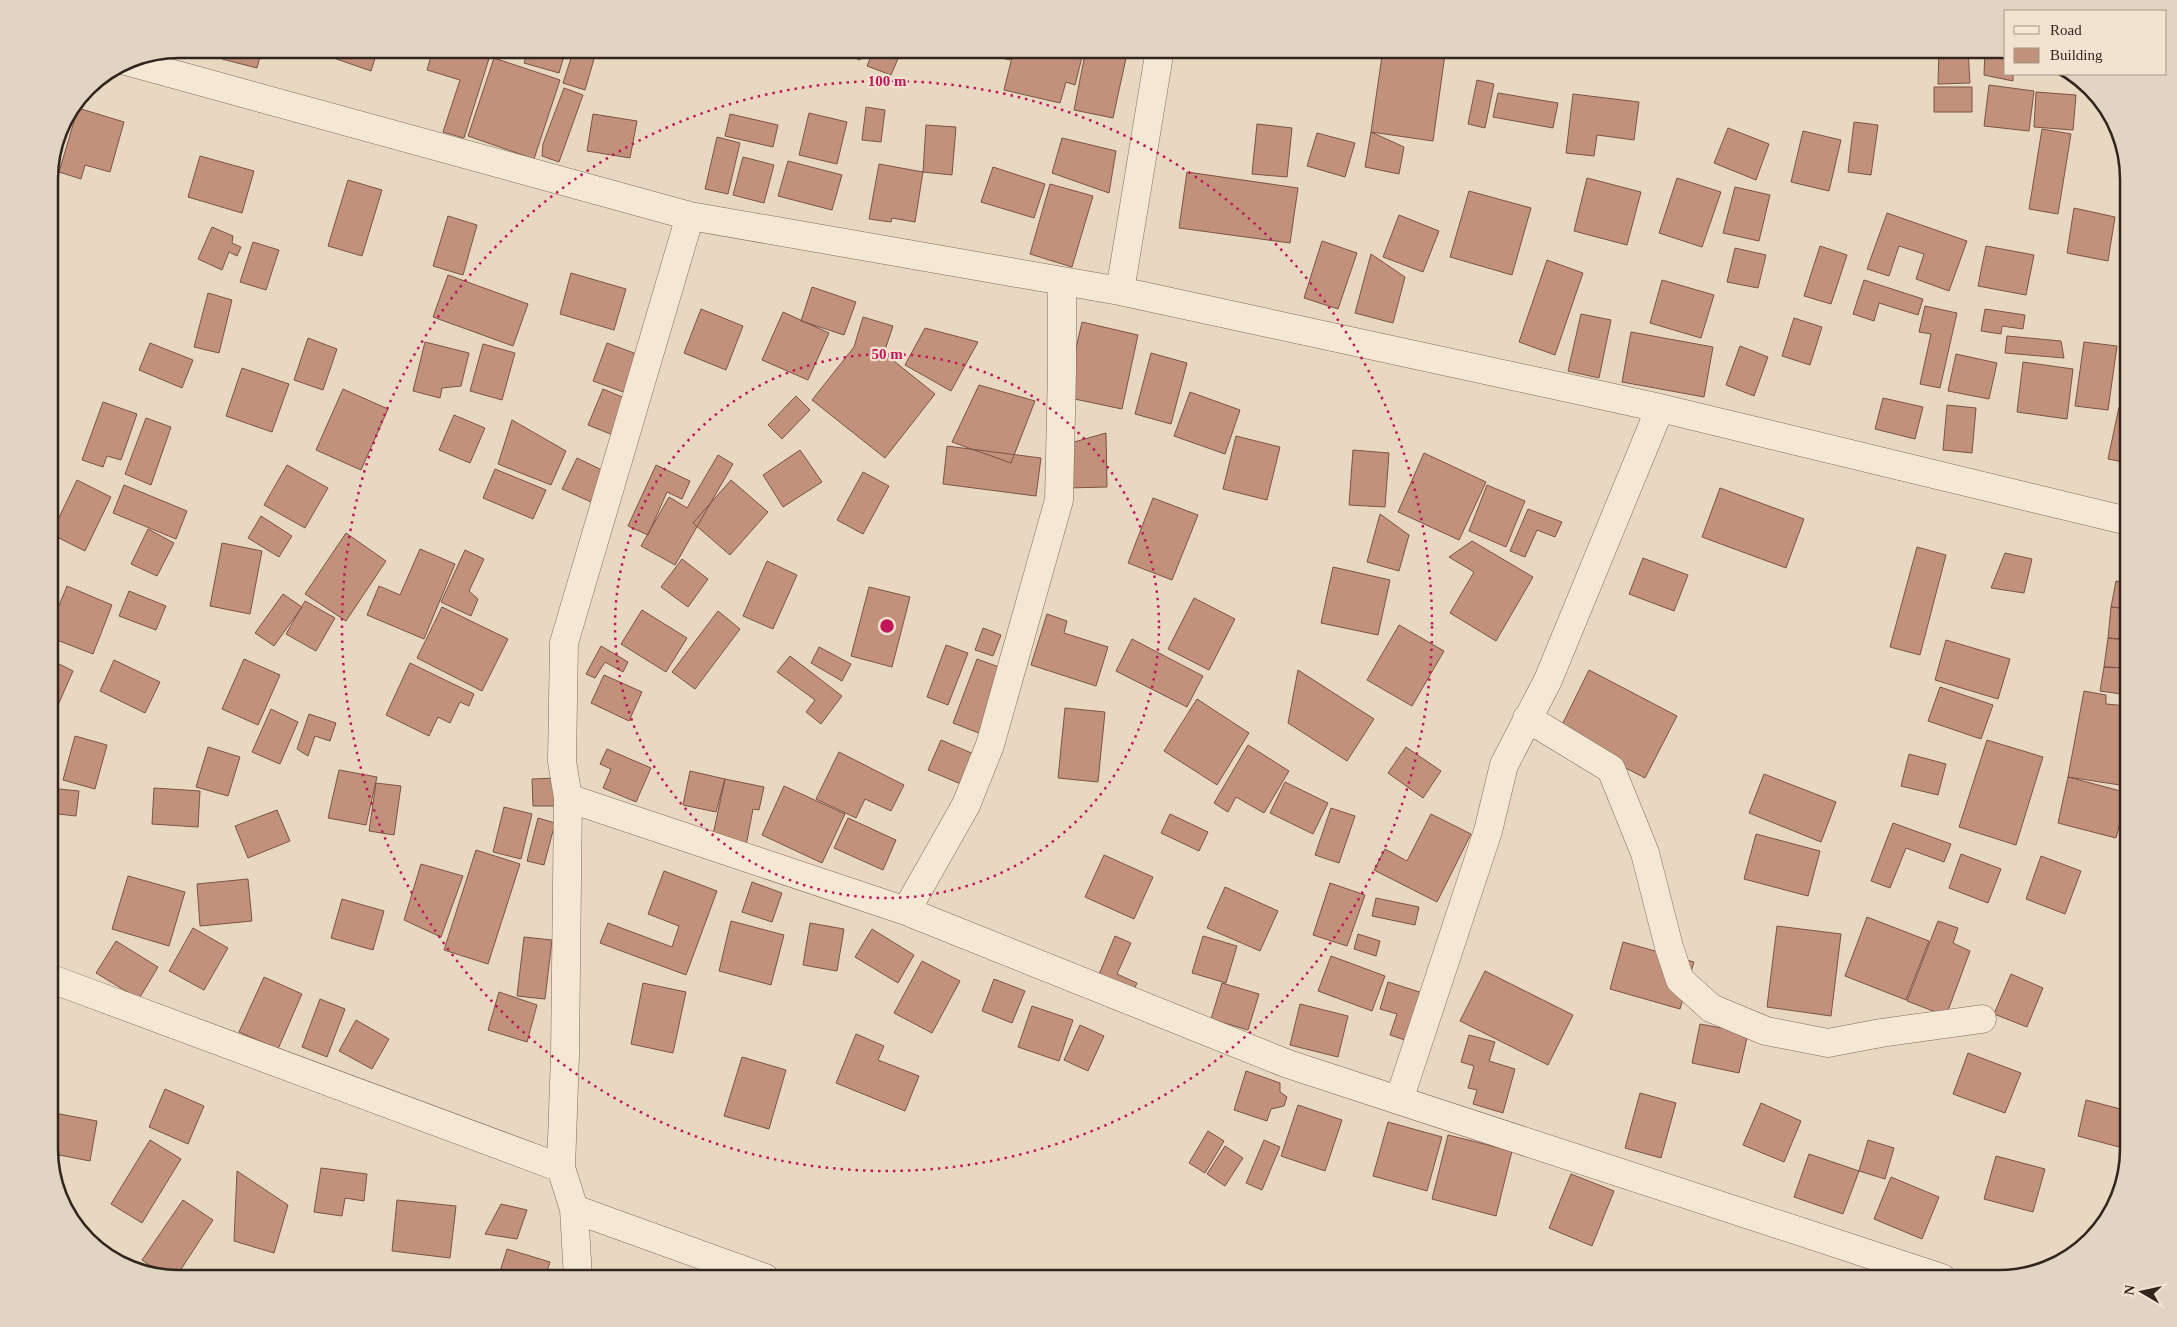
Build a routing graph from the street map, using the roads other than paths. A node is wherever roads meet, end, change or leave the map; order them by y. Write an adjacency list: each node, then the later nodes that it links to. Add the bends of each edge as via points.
1 (1159, 57): 5 (street)
2 (139, 64): 3 (street)
3 (690, 216): 4 (street); 9 (street, via 564,643 562,761)
4 (1062, 282): 5 (street); 10 (street, via 1058,500 990,745 966,805)
5 (1120, 292): 6 (street)
6 (1660, 408): 7 (street); 8 (street, via 1548,680)
7 (2119, 519)
8 (1528, 718): 12 (street, via 1611,769 1645,853 1680,980 1711,1008 1766,1031 1828,1043); 13 (street, via 1504,765 1488,830)
9 (568, 798): 10 (street); 14 (street)
10 (906, 911): 13 (street, via 1288,1064)
11 (58, 981): 14 (street)
12 (1982, 1019)
13 (1399, 1100): 18 (street)
14 (561, 1168): 15 (street)
15 (574, 1209): 16 (street); 17 (street)
16 (578, 1270)
17 (743, 1270)
18 (1918, 1270)

